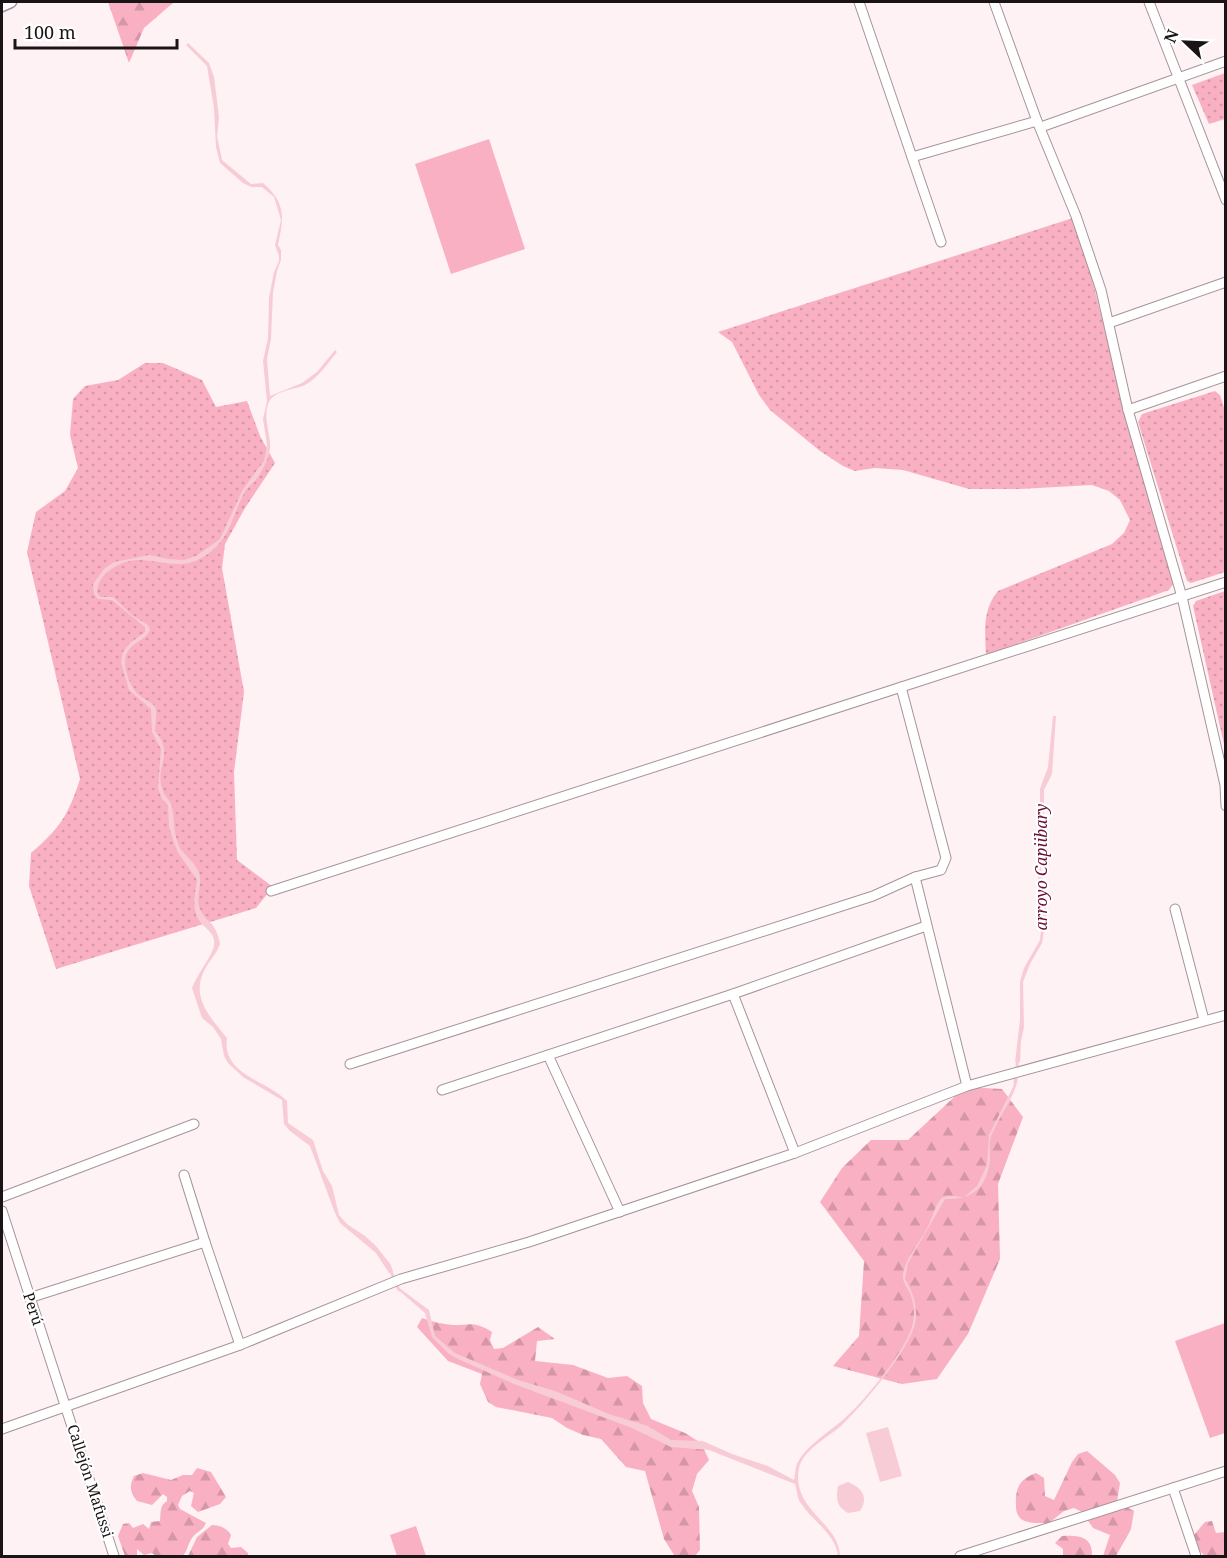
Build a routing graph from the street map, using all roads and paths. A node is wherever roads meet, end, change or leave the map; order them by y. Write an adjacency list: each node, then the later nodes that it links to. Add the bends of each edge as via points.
1 (11, 2): 5 (street)
2 (859, 2): 9 (street)
3 (994, 2): 8 (street)
4 (1149, 2): 7 (street)
5 (2, 6)
6 (1226, 61): 7 (street)
7 (1178, 78): 8 (street); 10 (street)
8 (1039, 124): 9 (street); 13 (street, via 1076,216)
9 (912, 157): 11 (street)
10 (1226, 200)
11 (941, 243)
12 (1226, 282): 13 (street)
13 (1109, 323): 16 (street)
14 (1224, 377): 15 (street); 16 (street)
15 (1226, 389)
16 (1128, 410): 18 (street)
17 (1226, 582): 18 (street)
18 (1182, 597): 19 (street); 20 (street)
19 (901, 687): 22 (street, via 946,858 941,870); 23 (street)
20 (1225, 785): 21 (street)
21 (1226, 806)
22 (915, 877): 25 (street); 30 (street, via 873,896)
23 (271, 891)
24 (1174, 909): 28 (street)
25 (926, 926): 26 (street); 31 (street)
26 (733, 993): 29 (street); 34 (street)
27 (1226, 1015): 28 (street)
28 (1204, 1020): 31 (street)
29 (548, 1055): 32 (street); 38 (street)
30 (350, 1064)
31 (967, 1086): 34 (street)
32 (442, 1090)
33 (194, 1124): 36 (street)
34 (795, 1153): 38 (street)
35 (184, 1175): 39 (street)
36 (2, 1197)
37 (2, 1211): 40 (street, Perú)
38 (620, 1212): 41 (street, via 401,1279)
39 (205, 1242): 40 (street); 41 (street)
40 (29, 1298): 42 (street, Perú)
41 (240, 1345): 42 (street)
42 (65, 1406): 43 (street); 46 (street, Callejón Mafussi)
43 (2, 1429)
44 (1226, 1471): 45 (street)
45 (1173, 1488): 47 (street); 48 (street)
46 (114, 1557)
47 (960, 1557)
48 (1196, 1557)

